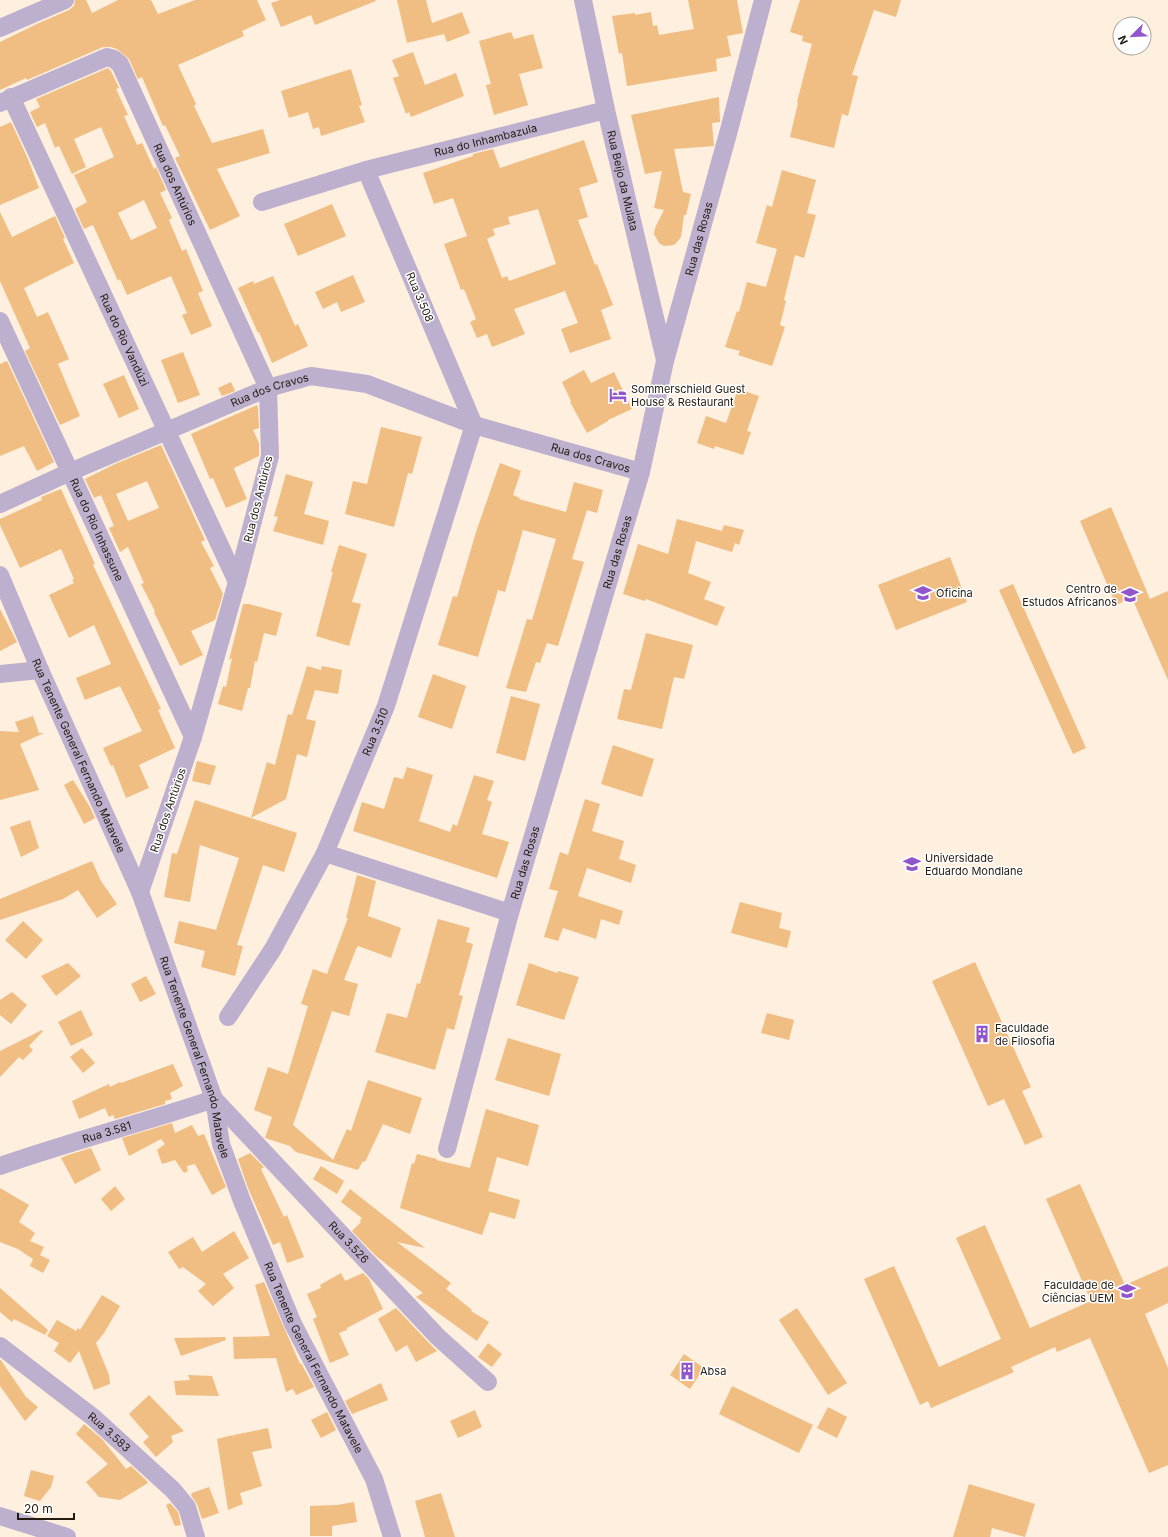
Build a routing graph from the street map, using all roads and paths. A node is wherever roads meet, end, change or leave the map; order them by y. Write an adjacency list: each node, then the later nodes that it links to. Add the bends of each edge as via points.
1 (65, 0): 4 (street)
2 (583, 0): 6 (street, Rua Beijo da Mulata)
3 (763, 0): 10 (street, Rua das Rosas)
4 (0, 28)
5 (5, 100): 11 (street, Rua dos Antúrios, via 107,57 120,64); 13 (street, Rua do Rio Vandúzi)
6 (606, 110): 7 (street, Rua do Inhambazula); 10 (street, Rua Beijo da Mulata)
7 (366, 170): 8 (street, Rua do Inhambazula); 12 (street, Rua 3.508)
8 (262, 202)
9 (0, 321): 14 (street, Rua do Rio Inhassune)
10 (665, 361): 15 (street, Rua das Rosas)
11 (268, 388): 12 (street, Rua dos Cravos, via 311,376 367,384); 13 (street, Rua dos Cravos); 18 (street, Rua dos Antúrios, via 270,456)
12 (474, 425): 15 (street, Rua dos Cravos); 22 (street, Rua 3.510, via 386,706)
13 (166, 431): 14 (street, Rua dos Cravos); 18 (street, Rua do Rio Vandúzi)
14 (70, 472): 16 (street, Rua dos Cravos); 21 (street, Rua do Rio Inhassune)
15 (641, 472): 24 (street, Rua das Rosas)
16 (0, 504)
17 (0, 575): 19 (street, Rua Tenente General Fernando Matavele)
18 (238, 582): 21 (street, Rua dos Antúrios)
19 (40, 670): 20 (street); 23 (street, Rua Tenente General Fernando Matavele)
20 (0, 674)
21 (193, 738): 23 (street, Rua dos Antúrios)
22 (325, 854): 24 (street, Rua das Rosas); 25 (street, Rua 3.510, via 273,949)
23 (140, 892): 26 (street, Rua Tenente General Fernando Matavele)
24 (510, 913): 27 (street)
25 (228, 1017)
26 (214, 1099): 28 (street, Rua 3.581); 30 (street, Rua 3.526, via 438,1337); 34 (street, Rua Tenente General Fernando Matavele, via 221,1144 242,1201 293,1324 374,1479)
27 (446, 1149)
28 (0, 1166)
29 (0, 1346): 33 (street, Rua 3.583, via 94,1418 173,1490 187,1507)
30 (488, 1382)
31 (0, 1516): 32 (street)
32 (67, 1537)
33 (196, 1537)
34 (392, 1537)

